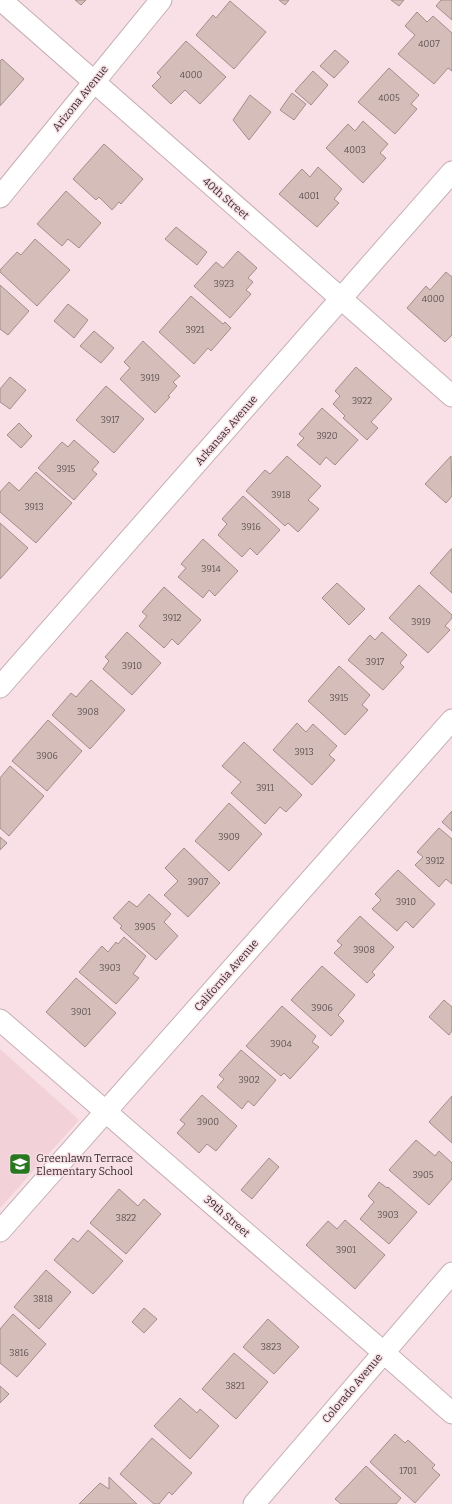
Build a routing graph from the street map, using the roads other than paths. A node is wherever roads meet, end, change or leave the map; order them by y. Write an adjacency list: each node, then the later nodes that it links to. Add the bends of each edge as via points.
1 (1, 0): 3 (street, 40th Street)
2 (161, 0): 3 (street, Arizona Avenue)
3 (93, 81): 5 (street, Arizona Avenue); 6 (street, 40th Street)
4 (452, 172): 6 (street, Arkansas Avenue)
5 (0, 197)
6 (341, 299): 7 (street, 40th Street); 8 (street, Arkansas Avenue)
7 (452, 396)
8 (0, 687)
9 (452, 720): 11 (street, California Avenue)
10 (0, 1020): 11 (street, 39th Street)
11 (106, 1111): 12 (street, California Avenue); 14 (street, 39th Street)
12 (0, 1231)
13 (452, 1273): 14 (street, Colorado Avenue)
14 (383, 1352): 15 (street, 39th Street); 16 (street, Colorado Avenue)
15 (452, 1413)
16 (254, 1504)

